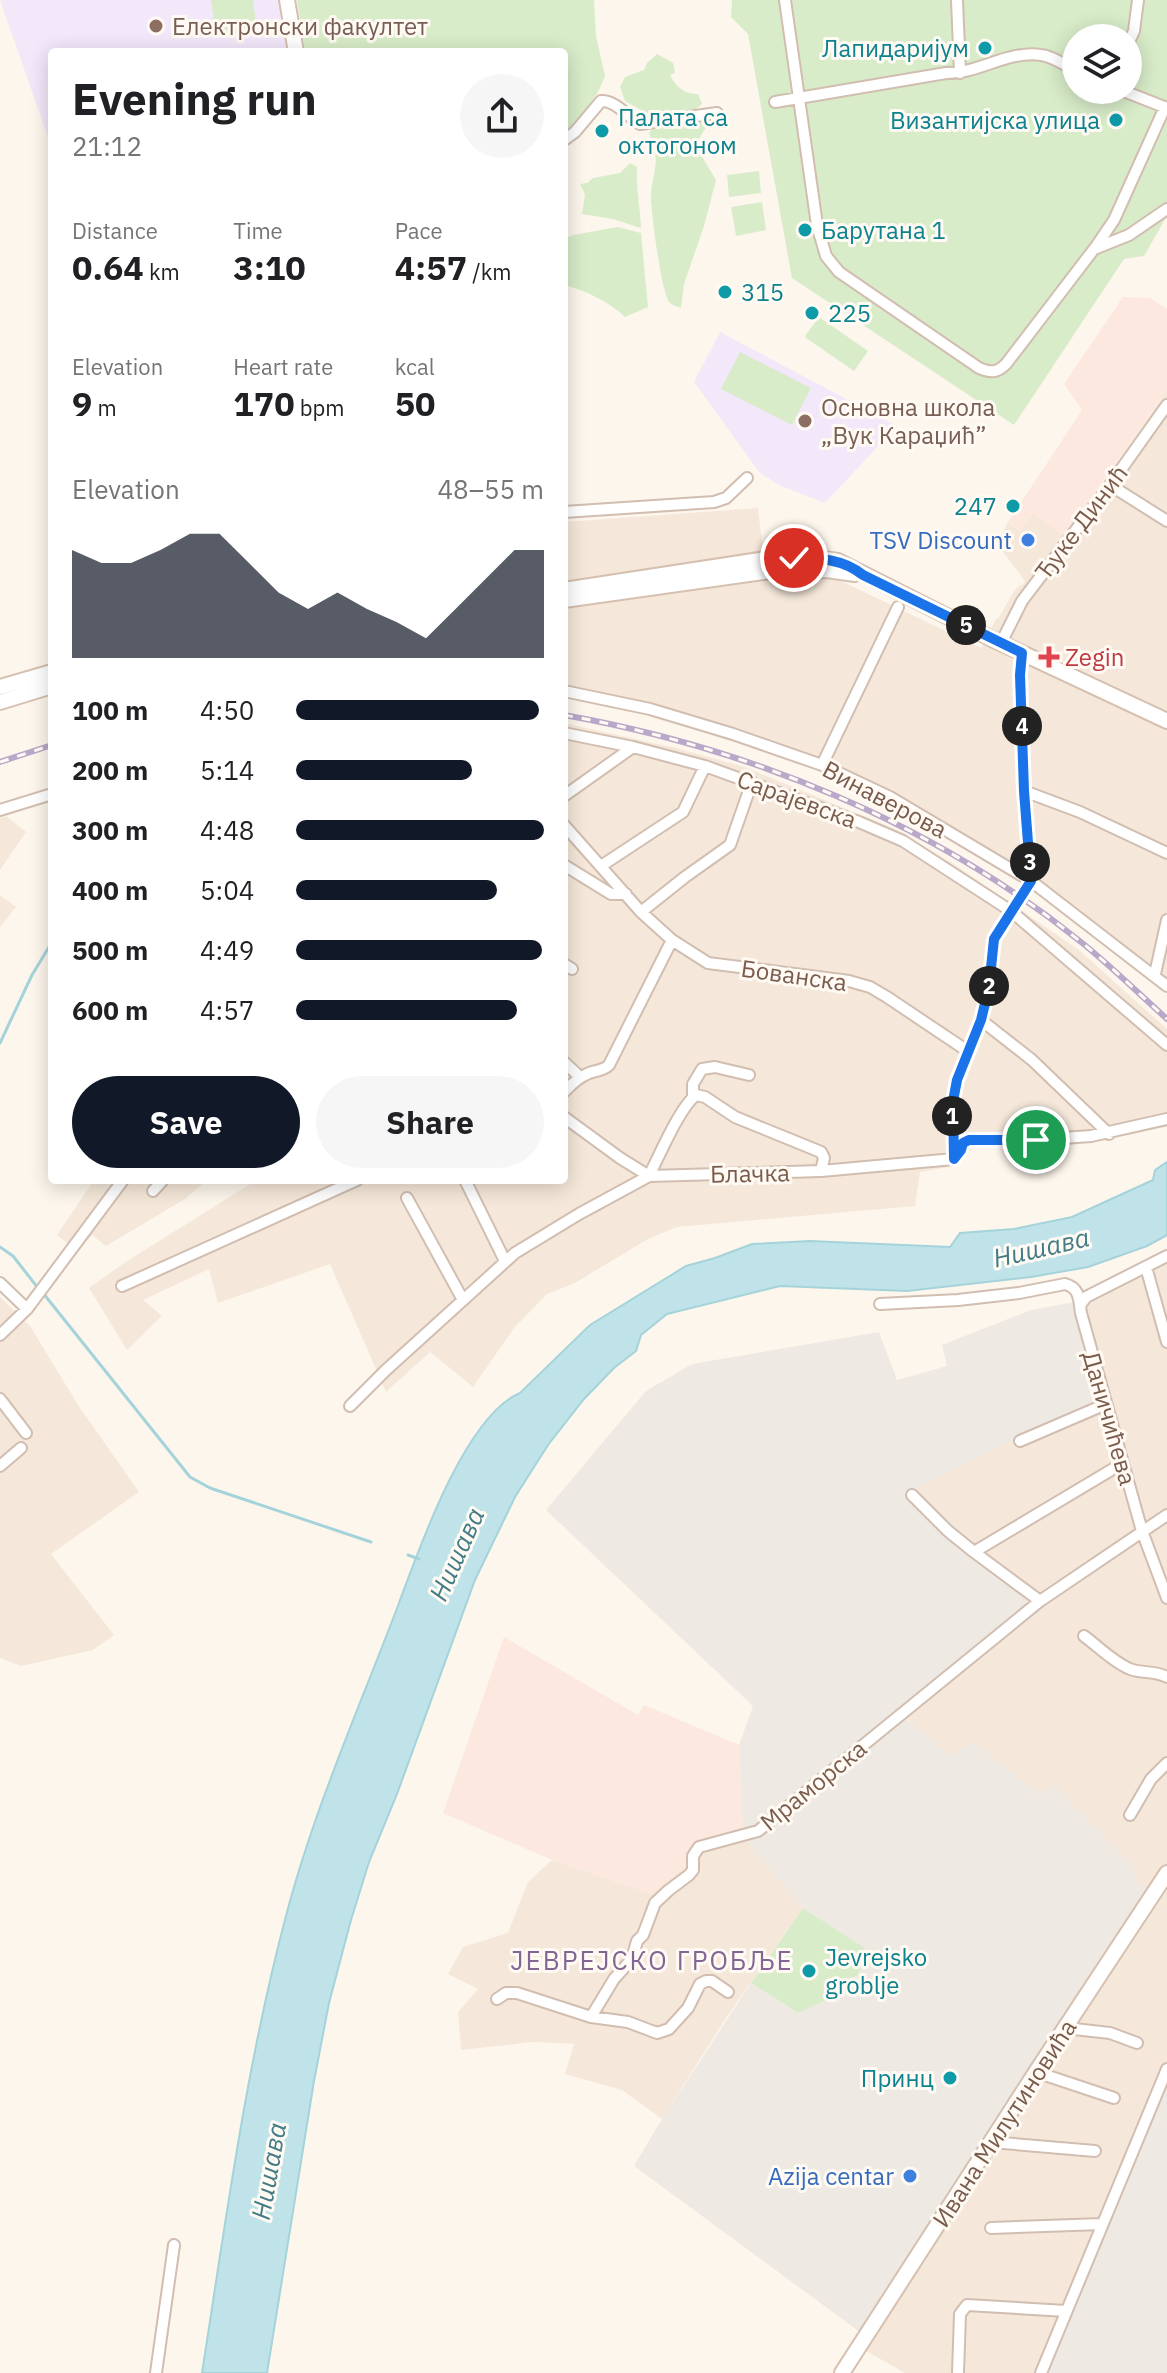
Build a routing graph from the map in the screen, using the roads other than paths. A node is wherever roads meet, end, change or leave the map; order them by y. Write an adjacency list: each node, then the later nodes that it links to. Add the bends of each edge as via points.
1 (287, 0): 6 (main road)
2 (785, 0): 9 (street)
3 (957, 0): 8 (street)
4 (1138, 0): 5 (street)
5 (1135, 24)
6 (295, 48)
7 (1062, 64): 8 (street, via 1043,55 1024,55)
8 (960, 73): 9 (street)
9 (798, 97): 11 (street); 18 (street, via 826,256 839,272 979,368 990,373 1006,364)
10 (1142, 98): 12 (street)
11 (775, 102)
12 (1166, 107): 16 (street)
13 (717, 113): 14 (street, via 640,124 604,100)
14 (568, 137)
15 (1167, 209): 17 (street)
16 (1114, 220): 17 (street); 18 (street)
17 (1129, 235): 18 (street)
18 (1094, 249)
19 (1165, 411): 21 (street, Ђуке Динић)
20 (747, 478): 22 (street, via 714,502)
21 (1110, 485): 23 (street); 28 (street, Ђуке Динић, via 1022,601)
22 (568, 512)
23 (1167, 521)
24 (863, 575): 25 (main road, via 838,561 772,558); 26 (main road, via 771,571); 28 (main road)
25 (568, 589)
26 (568, 599)
27 (898, 607): 38 (street)
28 (1001, 643): 29 (main road)
29 (1022, 653): 35 (main road); 41 (street)
30 (48, 673): 31 (main road)
31 (0, 687)
32 (48, 687): 34 (main road)
33 (568, 692): 38 (street, Винаверова, via 650,709)
34 (0, 702)
35 (1167, 721)
36 (568, 734): 37 (street, Сарајевска)
37 (633, 747): 39 (street, Сарајевска); 42 (street)
38 (822, 765): 49 (street, Винаверова, via 890,797)
39 (705, 766): 40 (street, Сарајевска); 47 (street, via 683,812)
40 (752, 782): 51 (street, Сарајевска, via 903,841); 52 (street, via 730,845)
41 (1024, 791): 46 (street); 49 (street)
42 (568, 793)
43 (48, 795): 44 (street)
44 (0, 810)
45 (568, 829): 47 (street, Бованска)
46 (1167, 853)
47 (601, 866): 50 (street, Бованска)
48 (568, 867): 50 (street, via 611,894)
49 (1031, 881): 51 (street); 55 (street, Винаверова)
50 (626, 894): 52 (street, Бованска)
51 (1011, 911): 57 (street, via 994,939); 58 (street, Сарајевска)
52 (641, 912): 54 (street, Бованска)
53 (1167, 920): 55 (street)
54 (672, 940): 59 (street, Бованска, via 708,963 870,987); 62 (street, via 609,1065)
55 (1155, 974): 56 (street, Винаверова)
56 (1167, 986)
57 (981, 1020): 59 (street); 67 (street, via 1032,1060)
58 (1167, 1045)
59 (969, 1052): 68 (street, via 953,1101)
60 (568, 1066): 62 (street)
61 (749, 1075): 64 (street, via 702,1069)
62 (580, 1077): 63 (street)
63 (568, 1088)
64 (693, 1096): 69 (street, via 821,1152); 70 (street)
65 (1167, 1119): 67 (street)
66 (568, 1120): 70 (street)
67 (1109, 1134): 68 (street, via 969,1140)
68 (954, 1159): 69 (street, Блачка)
69 (821, 1171): 70 (street, Блачка)
70 (649, 1176): 78 (street)
71 (120, 1184): 85 (street)
72 (159, 1184): 75 (street)
73 (348, 1184): 81 (street)
74 (467, 1184): 78 (street)
75 (153, 1191)
76 (407, 1198): 82 (street)
77 (1167, 1256): 79 (street)
78 (505, 1261): 82 (street)
79 (1146, 1267): 84 (street); 87 (street)
80 (0, 1283): 85 (street)
81 (122, 1286)
82 (463, 1300): 90 (street)
83 (880, 1304): 84 (street, via 974,1298 1065,1284 1077,1291)
84 (1081, 1304): 89 (street, Даничићева)
85 (27, 1309): 86 (street)
86 (0, 1335)
87 (1166, 1338)
88 (0, 1399): 91 (street)
89 (1106, 1404): 92 (street); 94 (street, Даничићева)
90 (350, 1406)
91 (26, 1433)
92 (1020, 1441)
93 (21, 1448): 95 (street)
94 (1123, 1463): 98 (street, Даничићева); 99 (street)
95 (0, 1466)
96 (912, 1495): 99 (street)
97 (1167, 1515): 98 (street)
98 (1142, 1531): 100 (street, Даничићева); 101 (street)
99 (974, 1552): 101 (street)
100 (1167, 1598)
101 (1040, 1601): 109 (street, Мраморска, via 758,1831 699,1847 689,1875 652,1909 632,1959)
102 (1084, 1636): 103 (street, via 1129,1668)
103 (1167, 1677)
104 (1167, 1763): 105 (street)
105 (1130, 1815)
106 (1167, 1873): 110 (main road, Ивана Милутиновића)
107 (728, 1992): 109 (street, via 712,1981 700,1984 688,2008 669,2029 657,2033)
108 (497, 1999): 109 (street, via 517,1993)
109 (591, 2017)
110 (1065, 2028): 111 (street, via 1110,2033); 113 (main road, Ивана Милутиновића)
111 (1137, 2043)
112 (1167, 2069): 117 (street)
113 (1036, 2072): 114 (street); 115 (main road, Ивана Милутиновића)
114 (1114, 2098)
115 (991, 2142): 116 (street); 122 (main road, Ивана Милутиновића)
116 (1095, 2151)
117 (1102, 2224): 118 (street); 120 (street)
118 (991, 2228)
119 (174, 2245): 121 (street)
120 (1066, 2311): 123 (street, via 967,2305 960,2314); 124 (street)
121 (156, 2373)
122 (842, 2373)
123 (958, 2373)
124 (1041, 2373)

